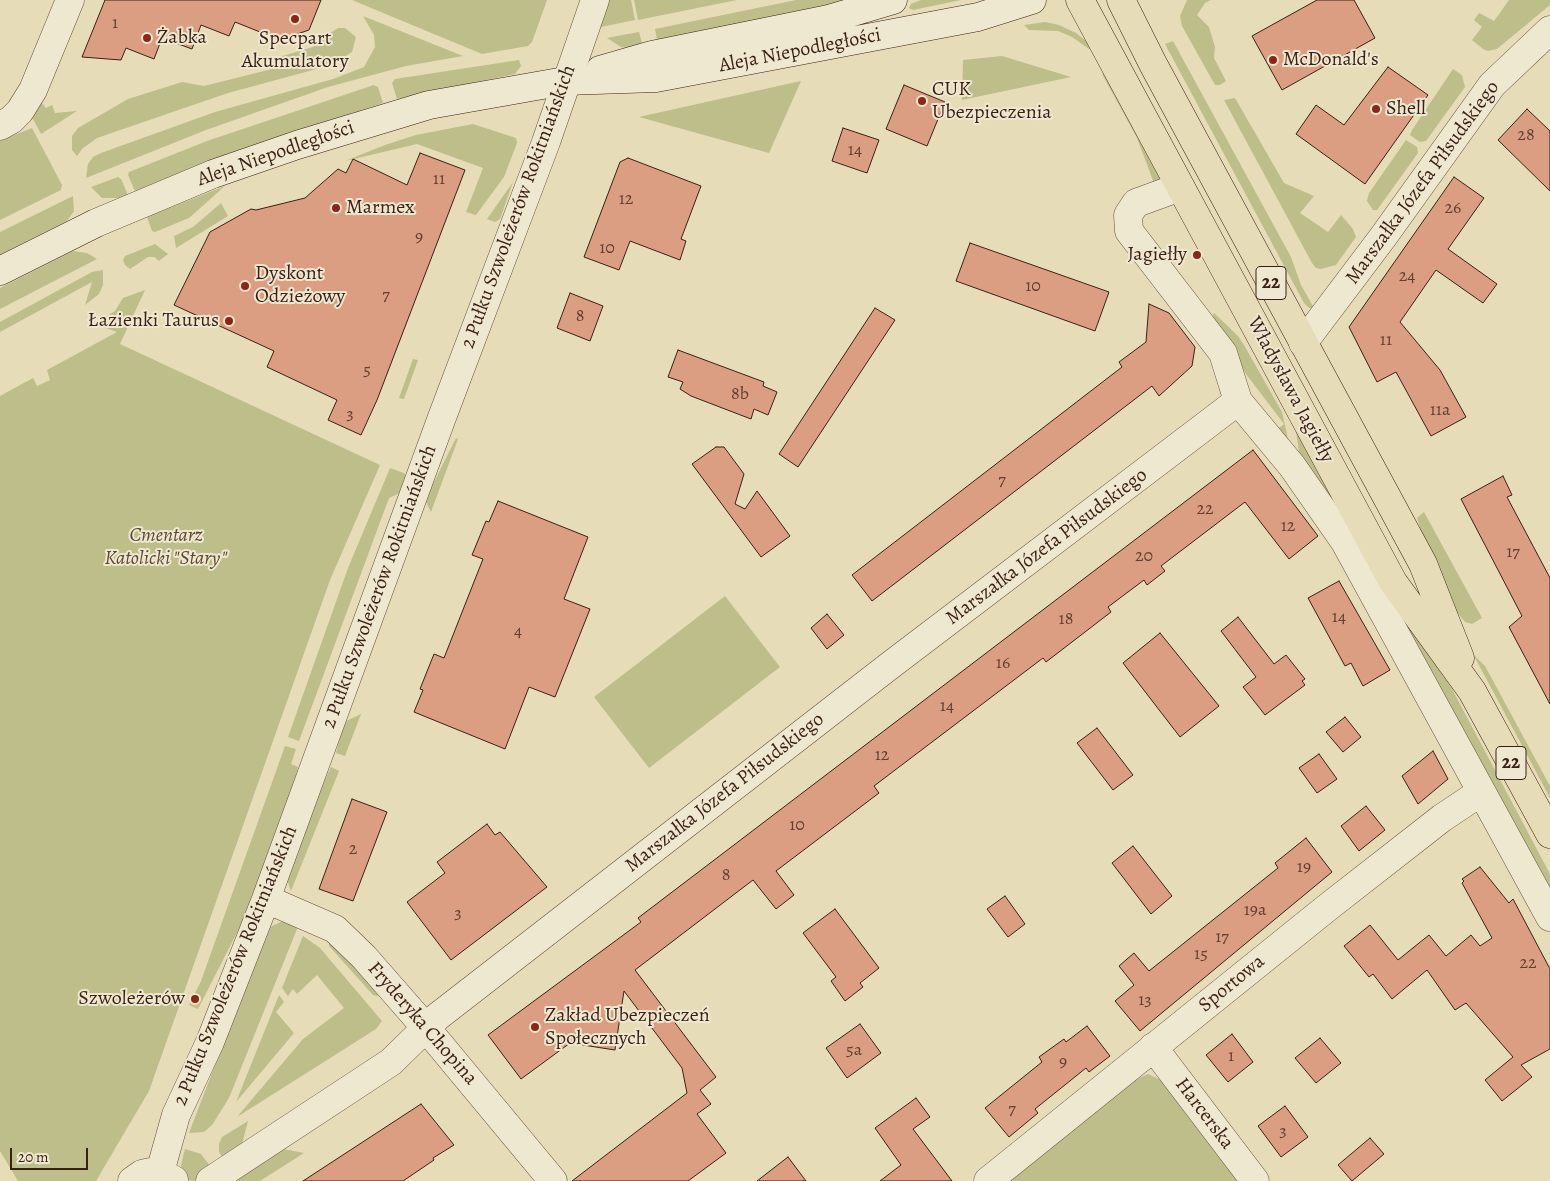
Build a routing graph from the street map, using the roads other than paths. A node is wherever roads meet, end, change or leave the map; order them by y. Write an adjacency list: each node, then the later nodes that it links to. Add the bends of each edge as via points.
1 (70, 0): 9 (street, via 34,90 20,111)
2 (595, 0): 8 (street, 2 Pułku Szwoleżerów Rokitniańskich)
3 (892, 0): 8 (street, Aleja Niepodległości, via 829,19 652,55)
4 (1032, 0): 8 (street, Aleja Niepodległości, via 978,17 656,78)
5 (1080, 0): 10 (main road, Władysława Jagiełły / 22)
6 (1120, 0): 12 (main road, Władysława Jagiełły / 22)
7 (1550, 30): 12 (street, Marszałka Józefa Piłsudskiego, via 1492,85)
8 (565, 81): 11 (street, Aleja Niepodległości, via 429,105 288,148 213,174 96,223); 17 (street, 2 Pułku Szwoleżerów Rokitniańskich)
9 (0, 126)
10 (1180, 187): 13 (street, via 1136,203 1128,215 1129,231 1223,353); 14 (main road, Władysława Jagiełły / 22, via 1393,582)
11 (0, 271)
12 (1304, 343): 14 (main road, Władysława Jagiełły / 22, via 1423,564)
13 (1238, 401): 15 (street, via 1292,466 1344,542); 19 (street, Marszałka Józefa Piłsudskiego, via 888,667)
14 (1472, 691): 16 (main road, Władysława Jagiełły / 22)
15 (1481, 792): 18 (street); 20 (street, Sportowa, via 1442,818)
16 (1550, 834)
17 (266, 899): 19 (street, Fryderyka Chopina, via 335,929); 21 (street, 2 Pułku Szwoleżerów Rokitniańskich, via 210,1042 176,1115)
18 (1550, 917)
19 (426, 1028): 23 (street, Marszałka Józefa Piłsudskiego, via 391,1062); 24 (street, Fryderyka Chopina)
20 (1153, 1047): 25 (street, Sportowa); 26 (street, Harcerska)
21 (168, 1177): 22 (street, via 142,1174)
22 (132, 1181)
23 (210, 1181)
24 (553, 1181)
25 (988, 1181)
26 (1255, 1181)

